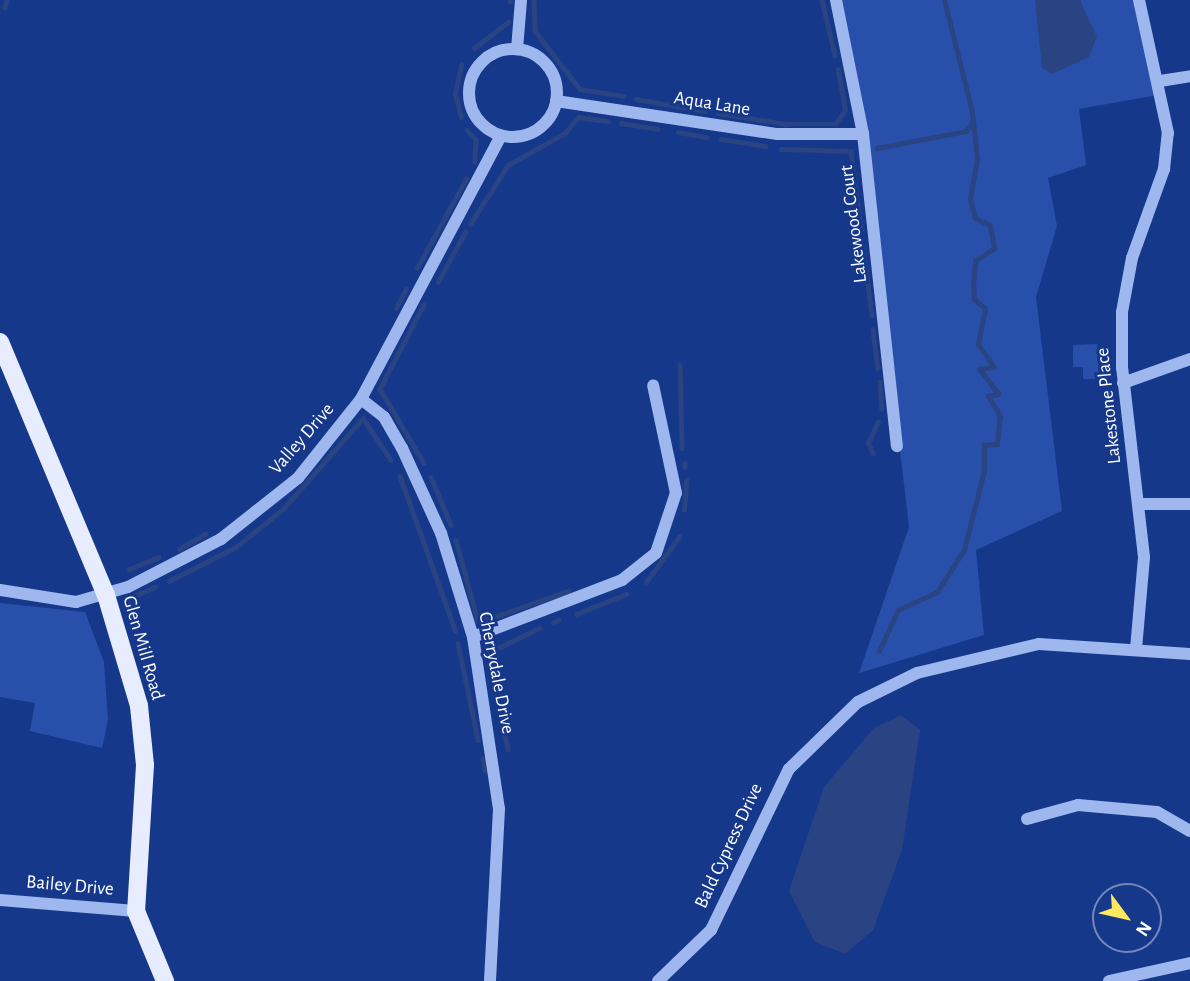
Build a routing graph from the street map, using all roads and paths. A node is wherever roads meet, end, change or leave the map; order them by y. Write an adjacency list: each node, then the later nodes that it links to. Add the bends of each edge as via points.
1 (521, 0): 4 (street)
2 (836, 0): 8 (street, Lakewood Court)
3 (1139, 0): 6 (street, Lakestone Place)
4 (517, 49): 7 (street, via 552,72); 9 (street, via 489,56 471,78 471,107)
5 (1190, 76): 6 (street)
6 (1160, 81): 12 (street, Lakestone Place, via 1168,133 1164,169 1126,287)
7 (556, 101): 8 (street, Aqua Lane, via 779,134); 9 (street, via 530,134)
8 (863, 134): 15 (street, Lakewood Court)
9 (501, 136): 14 (street, Valley Drive)
10 (0, 342): 19 (main road, Glen Mill Road)
11 (1190, 359): 12 (street)
12 (1124, 383): 16 (street, Lakestone Place)
13 (653, 385): 20 (street, via 676,493 656,553 622,580)
14 (361, 399): 19 (street, Valley Drive, via 298,478 261,510 175,565); 20 (street, Cherrydale Drive, via 384,417 402,448 440,533)
15 (897, 446)
16 (1141, 504): 17 (street); 21 (street, Lakestone Place)
17 (1190, 504)
18 (0, 590): 19 (street, Valley Drive, via 76,602)
19 (106, 595): 26 (main road, Glen Mill Road, via 144,740)
20 (473, 637): 29 (street, Cherrydale Drive, via 499,809)
21 (1136, 649): 22 (street, Bald Cypress Drive); 30 (street, Bald Cypress Drive, via 1016,648 917,673 858,702 789,769 711,930)
22 (1190, 654)
23 (1027, 819): 24 (street, via 1078,805 1157,812)
24 (1190, 831)
25 (0, 900): 26 (street, Bailey Drive)
26 (136, 911): 28 (main road, Glen Mill Road)
27 (1190, 963): 31 (street)
28 (165, 981)
29 (490, 981)
30 (659, 981)
31 (1109, 981)

